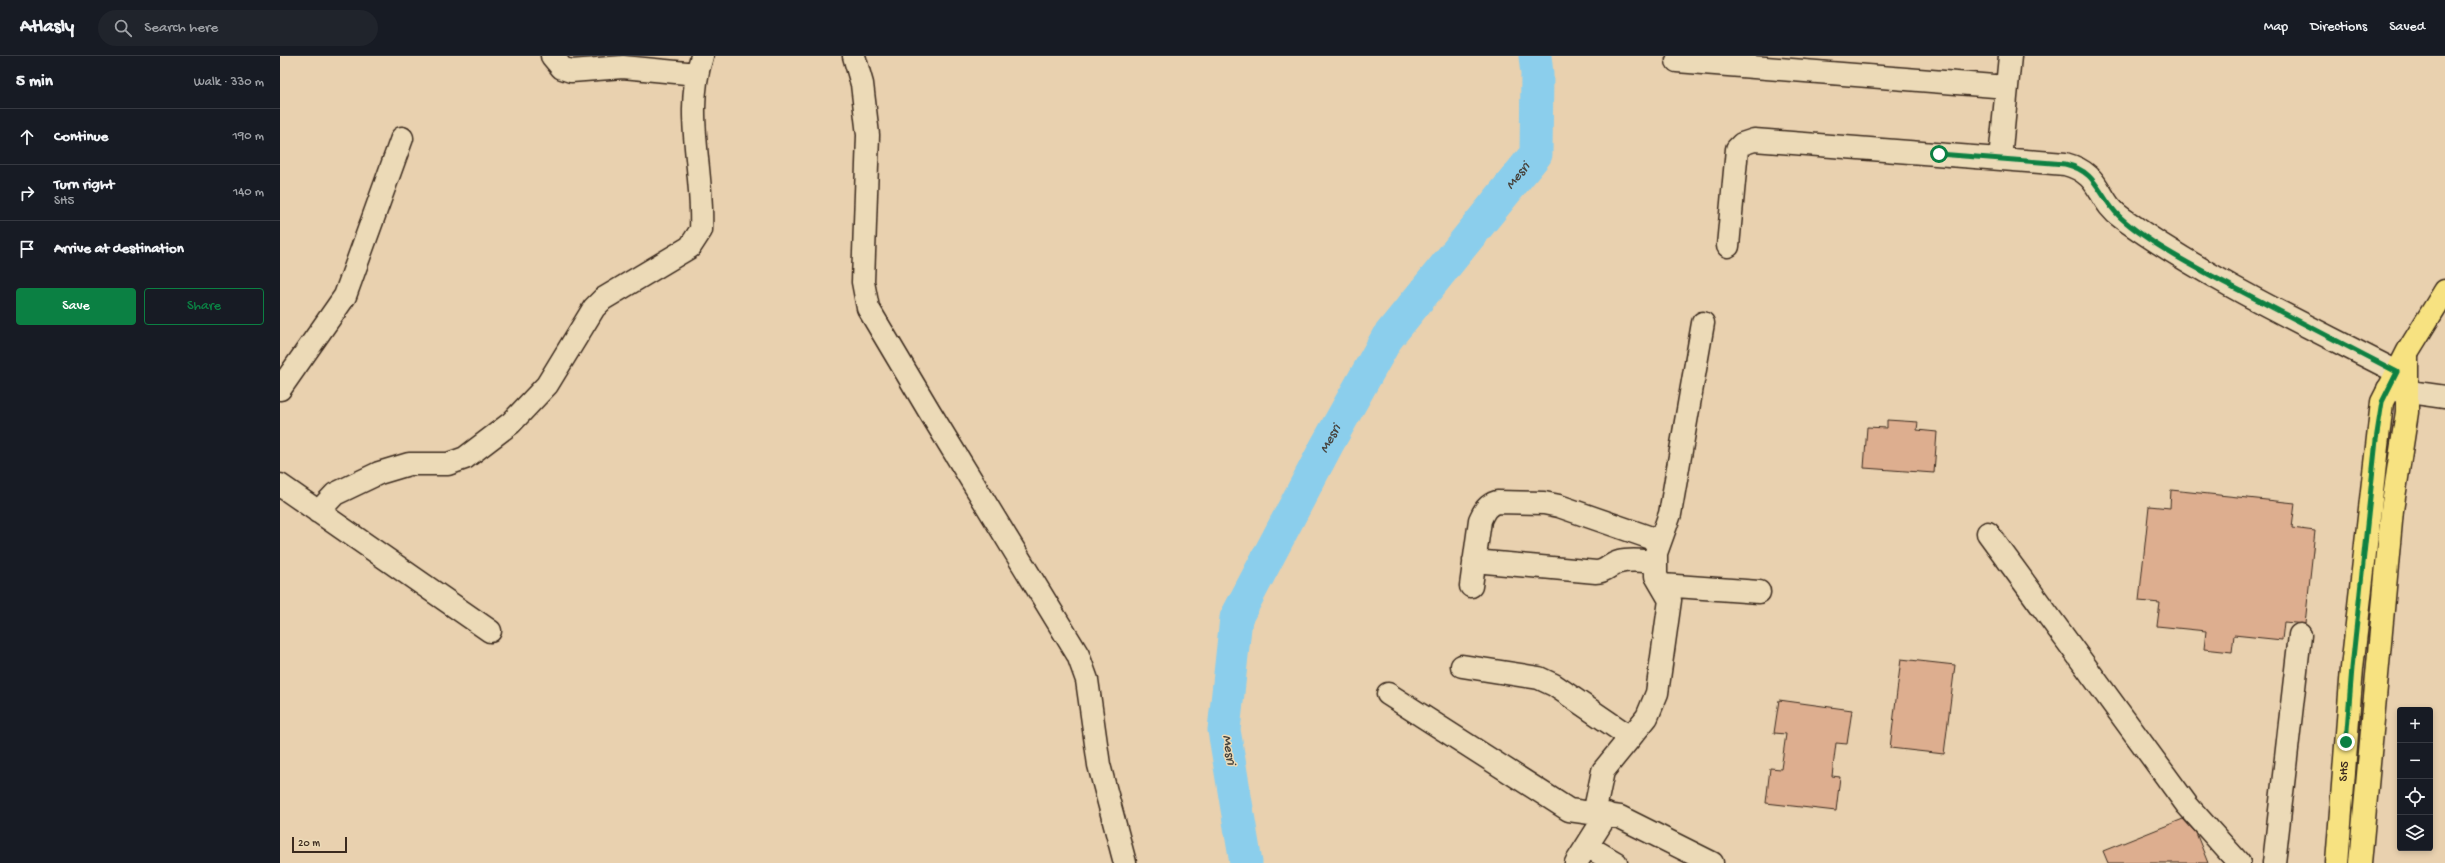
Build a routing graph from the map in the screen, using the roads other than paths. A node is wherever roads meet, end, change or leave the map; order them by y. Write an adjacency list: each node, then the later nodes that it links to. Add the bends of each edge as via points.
1 (552, 56): 5 (street, via 562,68 571,71)
2 (854, 56): 31 (street, via 862,84 868,135 864,295 868,308 1078,655 1087,680 1099,765)
3 (2010, 56): 6 (street)
4 (1677, 61): 6 (street)
5 (700, 65): 16 (street, via 694,112 701,230 690,247 603,299 594,308 547,385 511,423 465,458 448,464 408,464 379,473 335,494)
6 (2007, 87): 8 (street)
7 (402, 138): 13 (street, via 345,296)
8 (2000, 159): 9 (street, via 1754,140 1742,144 1737,149); 12 (street, via 2065,164 2081,168 2091,177 2120,217 2152,240)
9 (1728, 246)
10 (2445, 291): 12 (main road, SH5, via 2408,351)
11 (1704, 323): 18 (street, via 1670,514)
12 (2397, 384): 14 (street); 36 (main road, SH5, via 2382,402 2374,456 2352,668); 37 (main road, SH5, via 2407,412 2392,510)
13 (280, 389)
14 (2445, 397)
15 (280, 485): 16 (street)
16 (318, 512): 24 (street)
17 (1988, 533): 34 (street, via 2187,805)
18 (1660, 541): 19 (street, via 1559,506 1504,501 1491,504 1484,511 1480,520); 20 (street)
19 (1474, 561): 20 (street, via 1596,572 1606,571 1618,562); 22 (street)
20 (1655, 562): 21 (street, via 1656,576)
21 (1662, 585): 23 (street); 28 (street, via 1670,600 1657,693 1647,717)
22 (1471, 586)
23 (1759, 592)
24 (490, 631)
25 (2300, 635): 35 (street)
26 (1462, 666): 28 (street, via 1539,678)
27 (1388, 694): 29 (street, via 1569,810)
28 (1630, 737): 29 (street, via 1604,771)
29 (1600, 814): 30 (street); 33 (street, via 1620,817)
30 (1581, 855): 32 (street)
31 (1126, 863)
32 (1616, 863)
33 (1712, 863)
34 (2239, 863)
35 (2274, 863)
36 (2337, 863)
37 (2360, 863)

